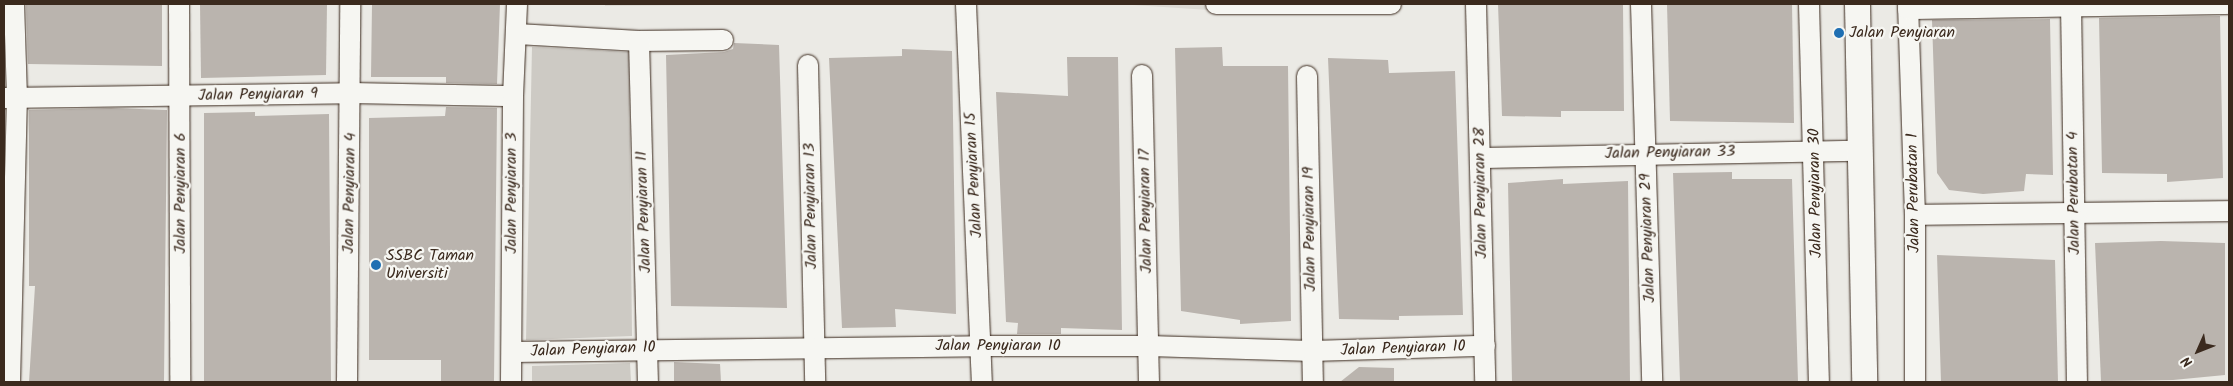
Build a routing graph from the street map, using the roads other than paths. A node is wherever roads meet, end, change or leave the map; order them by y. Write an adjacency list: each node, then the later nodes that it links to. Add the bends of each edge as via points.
1 (14, 4): 24 (street)
2 (179, 4): 23 (street, Jalan Penyiaran 6)
3 (350, 4): 21 (street, Jalan Penyiaran 4)
4 (517, 4): 15 (street, Jalan Penyiaran 3)
5 (966, 4): 32 (street, Jalan Penyiaran 15)
6 (1216, 4): 7 (street)
7 (1379, 4)
8 (1476, 4): 28 (street, Jalan Penyiaran 28)
9 (1641, 4): 27 (street, Jalan Penyiaran 29)
10 (1809, 4): 25 (street, Jalan Penyiaran 30)
11 (1857, 4): 26 (street)
12 (2229, 4): 13 (street)
13 (2071, 5): 14 (street); 30 (street, Jalan Perubatan 4)
14 (1908, 7): 31 (street, Jalan Perubatan 1)
15 (517, 34): 17 (street); 22 (street, Jalan Penyiaran 3)
16 (723, 40): 17 (street)
17 (639, 41): 36 (street, Jalan Penyiaran 11)
18 (808, 65): 35 (street, Jalan Penyiaran 13)
19 (1142, 76): 33 (street, Jalan Penyiaran 17)
20 (1308, 76): 37 (street, Jalan Penyiaran 19)
21 (351, 93): 22 (street, Jalan Penyiaran 9); 23 (street, Jalan Penyiaran 9); 41 (street, Jalan Penyiaran 4)
22 (513, 96): 38 (street, Jalan Penyiaran 3)
23 (181, 97): 24 (street, Jalan Penyiaran 9); 40 (street, Jalan Penyiaran 6)
24 (10, 98): 39 (street)
25 (1816, 150): 26 (street, Jalan Penyiaran 33); 27 (street, Jalan Penyiaran 33); 50 (street, Jalan Penyiaran 30)
26 (1859, 151): 51 (street)
27 (1645, 154): 28 (street, Jalan Penyiaran 33); 49 (street, Jalan Penyiaran 29)
28 (1480, 158): 34 (street, Jalan Penyiaran 28)
29 (2229, 211): 30 (street)
30 (2074, 213): 31 (street); 53 (street, Jalan Perubatan 4)
31 (1915, 215): 52 (street, Jalan Perubatan 1)
32 (982, 346): 33 (street, Jalan Penyiaran 10); 35 (street, Jalan Penyiaran 10); 45 (street, Jalan Penyiaran 15)
33 (1149, 346): 37 (street, Jalan Penyiaran 10); 46 (street, Jalan Penyiaran 17)
34 (1485, 346): 37 (street, Jalan Penyiaran 10); 48 (street, Jalan Penyiaran 28)
35 (813, 347): 36 (street, Jalan Penyiaran 10); 44 (street, Jalan Penyiaran 13)
36 (649, 348): 38 (street, Jalan Penyiaran 10); 43 (street, Jalan Penyiaran 11)
37 (1312, 351): 47 (street, Jalan Penyiaran 19)
38 (512, 352): 42 (street, Jalan Penyiaran 3)
39 (10, 382)
40 (180, 382)
41 (347, 382)
42 (512, 382)
43 (648, 382)
44 (814, 382)
45 (982, 382)
46 (1149, 382)
47 (1313, 382)
48 (1485, 382)
49 (1652, 382)
50 (1819, 382)
51 (1864, 382)
52 (1915, 382)
53 (2077, 382)

